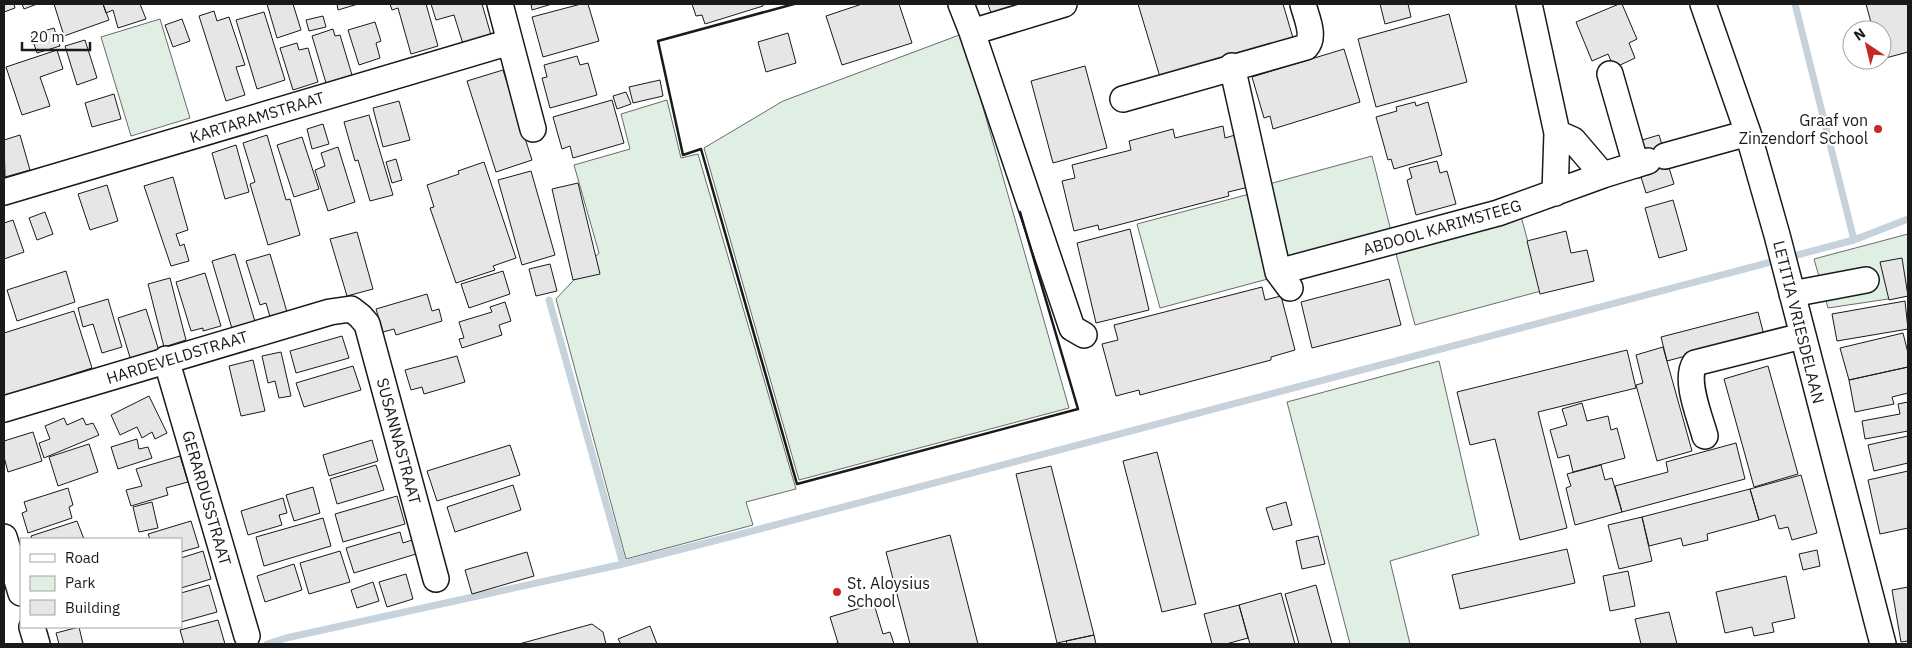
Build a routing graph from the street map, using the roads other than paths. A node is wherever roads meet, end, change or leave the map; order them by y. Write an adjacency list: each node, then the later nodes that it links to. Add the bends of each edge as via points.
1 (500, 4): 8 (street)
2 (961, 4): 7 (street)
3 (1064, 4): 7 (street)
4 (1303, 4): 9 (street, via 1312,36 1306,47)
5 (1529, 4): 13 (street)
6 (1702, 4): 14 (street, LETITIA VRIESDELAAN)
7 (972, 32): 22 (street, via 1072,328)
8 (510, 42): 12 (street); 17 (street, KARTARAMSTRAAT)
9 (1232, 66): 11 (street); 18 (street, ABDOOL KARIMSTEEG, via 1284,280 1498,214)
10 (1610, 74): 15 (street)
11 (1122, 99)
12 (533, 129)
13 (1557, 133): 16 (street, via 1574,140); 18 (street)
14 (1748, 133): 15 (street, ABDOOL KARIMSTEEG); 20 (street, LETITIA VRIESDELAAN)
15 (1650, 161): 16 (street, ABDOOL KARIMSTEEG)
16 (1603, 175): 18 (street, ABDOOL KARIMSTEEG)
17 (4, 192)
18 (1555, 193)
19 (1866, 280): 20 (street)
20 (1790, 288): 23 (street, LETITIA VRIESDELAAN)
21 (352, 309): 24 (street, HARDEVELDSTRAAT, via 330,312); 28 (street, SUSANNASTRAAT, via 367,324)
22 (1084, 335)
23 (1802, 336): 26 (street, via 1695,363 1690,371 1691,381); 33 (street, LETITIA VRIESDELAAN)
24 (166, 359): 25 (street, HARDEVELDSTRAAT); 31 (street, GERARDUSSTRAAT)
25 (4, 409)
26 (1705, 436)
27 (4, 537): 29 (street)
28 (436, 579)
29 (20, 590)
30 (32, 628): 32 (street)
31 (247, 636)
32 (37, 644)
33 (1883, 644)

